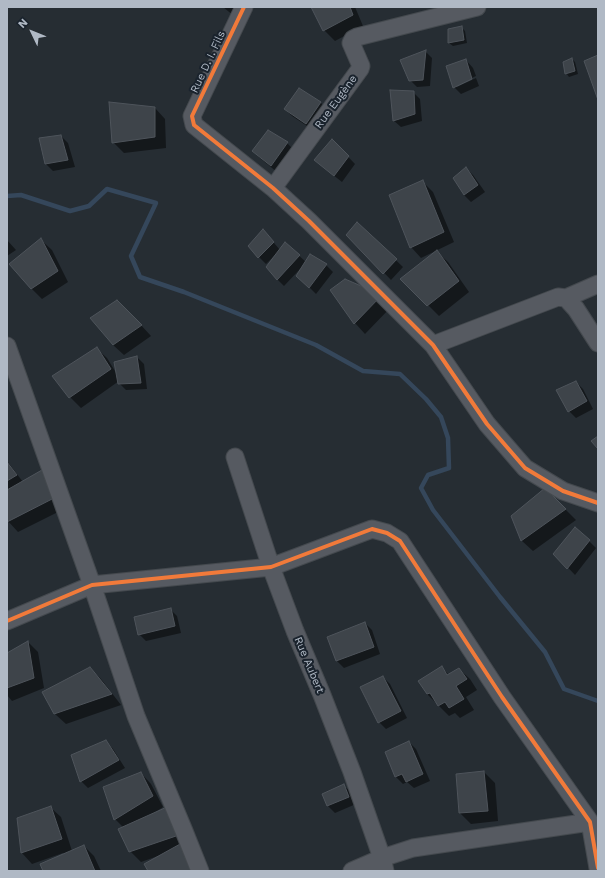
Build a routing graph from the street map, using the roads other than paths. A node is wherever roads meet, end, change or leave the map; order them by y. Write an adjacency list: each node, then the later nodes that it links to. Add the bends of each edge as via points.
1 (244, 7): 3 (street, Rue D. I. Fils, via 192,116 194,125)
2 (477, 7): 3 (street, Rue Eugène, via 353,39 351,43 360,69)
3 (273, 188): 7 (street, via 315,226)
4 (598, 284): 5 (street)
5 (566, 298): 6 (street); 7 (street, via 558,297)
6 (598, 343)
7 (433, 345): 10 (street, via 488,424 525,468 563,491)
8 (7, 346): 12 (street)
9 (235, 457): 11 (street, Rue Aubert)
10 (598, 503)
11 (271, 567): 12 (street); 14 (street, via 372,529 387,533 400,541 502,698); 15 (street, Rue Aubert, via 352,772)
12 (92, 585): 13 (street); 17 (street, via 136,716)
13 (7, 621)
14 (590, 822): 15 (street, via 413,848); 16 (street)
15 (383, 865): 18 (street)
16 (598, 868)
17 (200, 871)
18 (352, 871)

